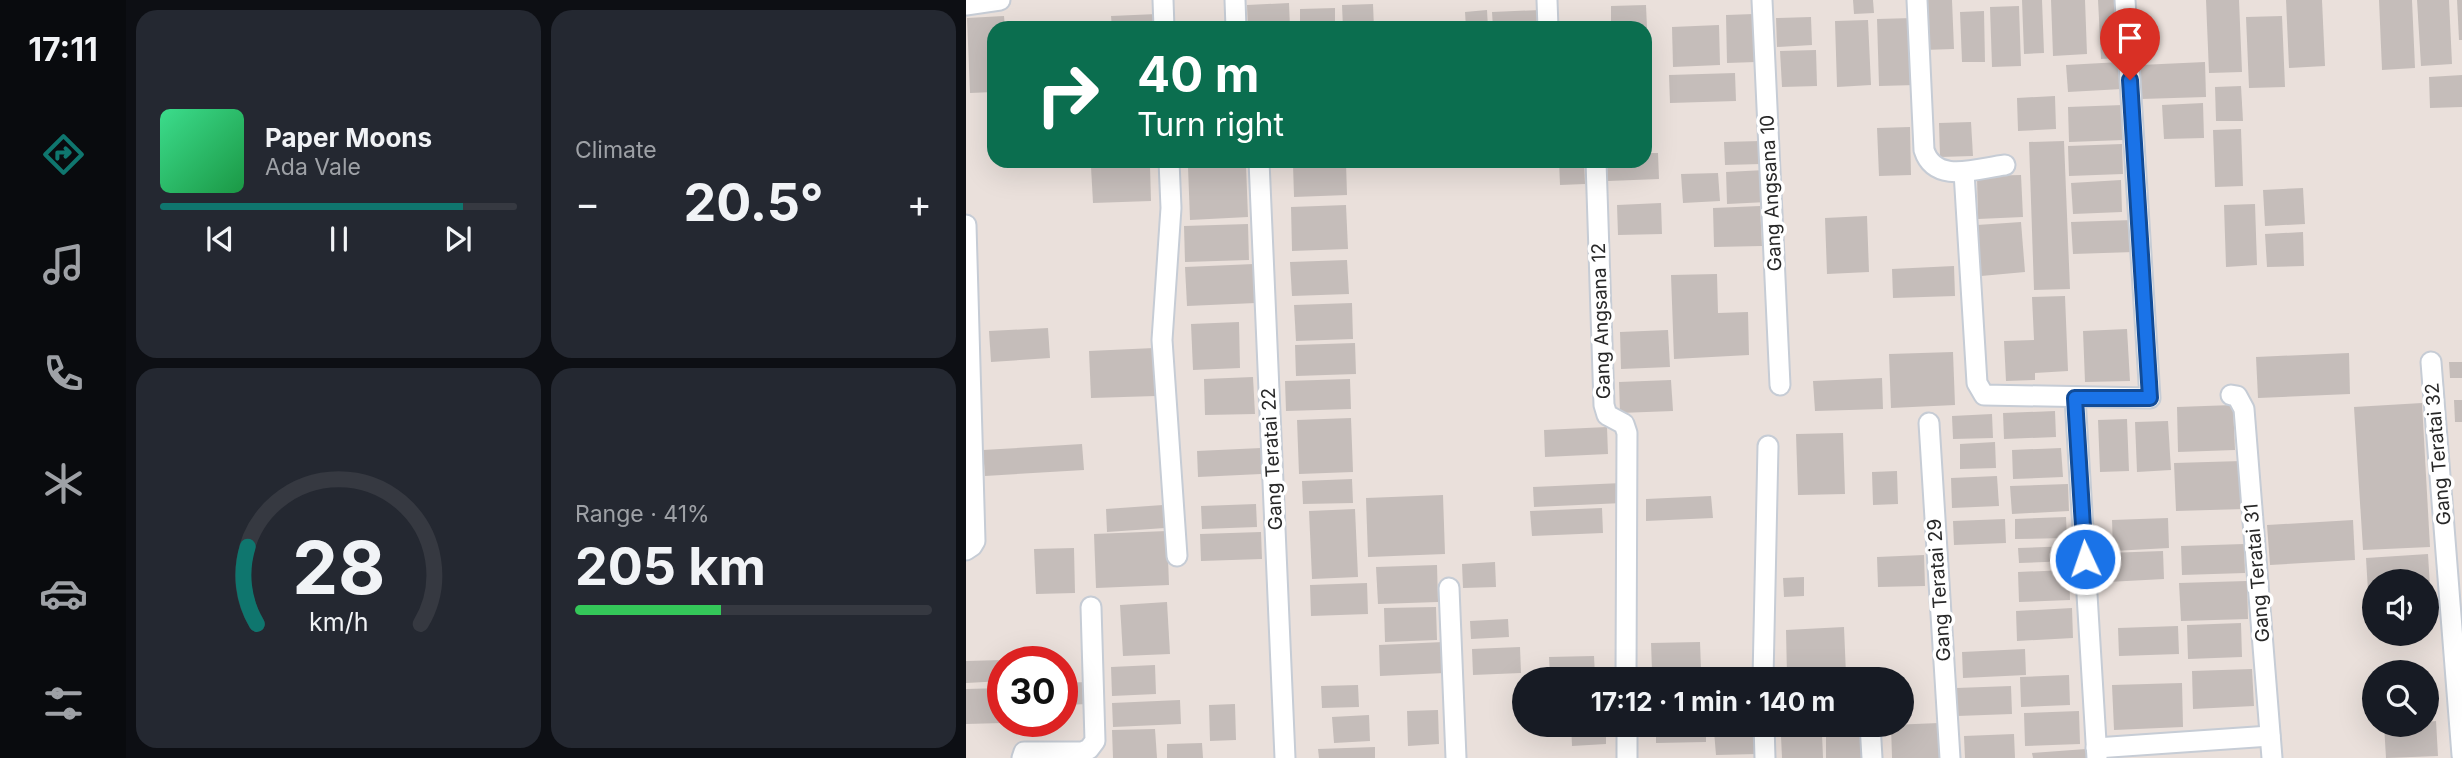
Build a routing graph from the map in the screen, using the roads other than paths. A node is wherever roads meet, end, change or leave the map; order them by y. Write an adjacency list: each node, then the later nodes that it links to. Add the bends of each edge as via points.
1 (992, 0): 2 (street); 9 (street)
2 (1000, 0)
3 (1163, 0): 10 (street)
4 (1235, 0): 11 (street)
5 (1547, 0): 12 (street)
6 (1762, 0): 20 (street, Gang Angsana 10)
7 (1917, 0): 17 (street, via 1924,150 1933,166)
8 (2125, 0): 22 (street, via 2150,398)
9 (966, 5)
10 (1164, 21)
11 (1236, 21)
12 (1548, 21)
13 (2006, 165): 17 (street)
14 (1169, 168): 26 (street, via 1162,340)
15 (1259, 168): 38 (street, Gang Teratai 22)
16 (1597, 168): 29 (street, Gang Angsana 12, via 1604,411 1624,424 1627,433)
17 (1964, 172): 22 (street, via 1979,390 1984,396)
18 (966, 225): 25 (street, via 975,541)
19 (2431, 362): 36 (street, Gang Teratai 32)
20 (1780, 385)
21 (2231, 395): 31 (street, Gang Teratai 31, via 2237,396 2244,409)
22 (2075, 398): 35 (street)
23 (1929, 423): 43 (street, Gang Teratai 29)
24 (1768, 446): 30 (street)
25 (966, 550)
26 (1177, 556)
27 (1449, 588): 39 (street)
28 (1091, 607): 37 (street, via 1095,741 1082,752 1024,752)
29 (1626, 667)
30 (1763, 667)
31 (2270, 736): 35 (street); 44 (street, Gang Teratai 31)
32 (1627, 737): 40 (street)
33 (1764, 737): 41 (street)
34 (1871, 737): 42 (street)
35 (2096, 753)
36 (2462, 755)
37 (1022, 758)
38 (1285, 758)
39 (1456, 758)
40 (1627, 758)
41 (1765, 758)
42 (1872, 758)
43 (1950, 758)
44 (2272, 758)

